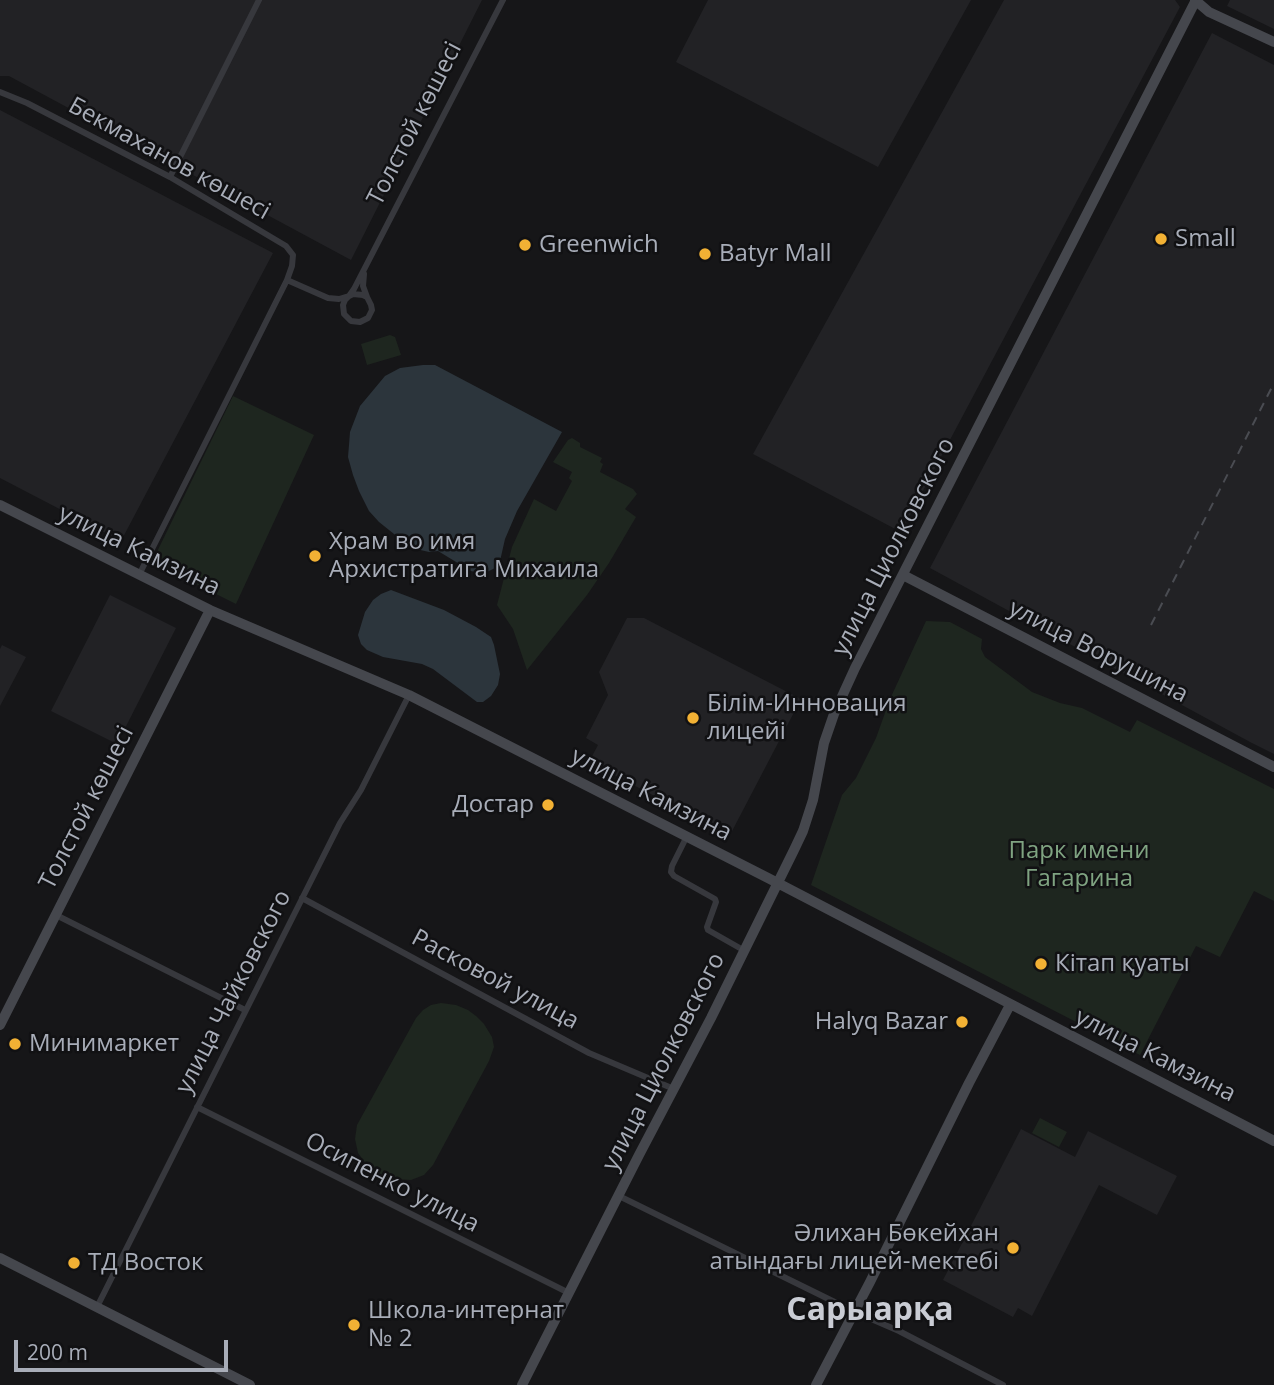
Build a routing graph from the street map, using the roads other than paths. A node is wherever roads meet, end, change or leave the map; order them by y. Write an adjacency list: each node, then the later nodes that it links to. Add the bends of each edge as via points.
1 (259, 0): 6 (street)
2 (503, 0): 7 (street, Толстой көшесі)
3 (1196, 0): 4 (street, via 1209,12); 15 (street, улица Циолковского)
4 (1274, 43)
5 (0, 92): 6 (street, Бекмаханов көшесі)
6 (170, 177): 8 (street, Бекмаханов көшесі, via 286,246 293,255)
7 (365, 268): 9 (street, Толстой көшесі); 10 (street)
8 (288, 280): 11 (street); 14 (street)
9 (349, 296): 10 (street); 11 (street); 12 (street, via 343,304)
10 (367, 297): 12 (street, via 372,310 368,318 355,322)
11 (328, 298): 12 (street)
12 (344, 314)
13 (0, 505): 14 (street, улица Камзина)
14 (139, 575): 16 (street, улица Камзина)
15 (903, 575): 18 (street, улица Ворушина); 20 (street, улица Циолковского, via 834,713 813,800)
16 (210, 610): 17 (street, улица Камзина); 22 (street, Толстой көшесі)
17 (409, 695): 19 (street, улица Камзина); 21 (street, улица Чайковского)
18 (1274, 767)
19 (687, 836): 20 (street, улица Камзина); 23 (street, via 671,872 715,899 708,930)
20 (779, 884): 23 (street, улица Циолковского); 24 (street, улица Камзина)
21 (302, 898): 25 (street, улица Чайковского); 27 (street, Расковой улица, via 589,1053)
22 (56, 915): 25 (street); 26 (street, Толстой көшесі)
23 (745, 951): 27 (street, улица Циолковского)
24 (1010, 1005): 29 (street, улица Камзина); 34 (street)
25 (245, 1010): 28 (street, улица Чайковского)
26 (0, 1025)
27 (674, 1089): 30 (street, улица Циолковского)
28 (197, 1107): 32 (street, Осипенко улица); 33 (street, улица Чайковского)
29 (1274, 1141)
30 (619, 1196): 32 (street, улица Циолковского); 34 (street)
31 (0, 1258): 33 (street)
32 (569, 1293): 36 (street, улица Циолковского)
33 (97, 1307): 35 (street)
34 (855, 1312): 37 (street); 38 (street)
35 (250, 1385)
36 (523, 1385)
37 (816, 1385)
38 (1003, 1385)

